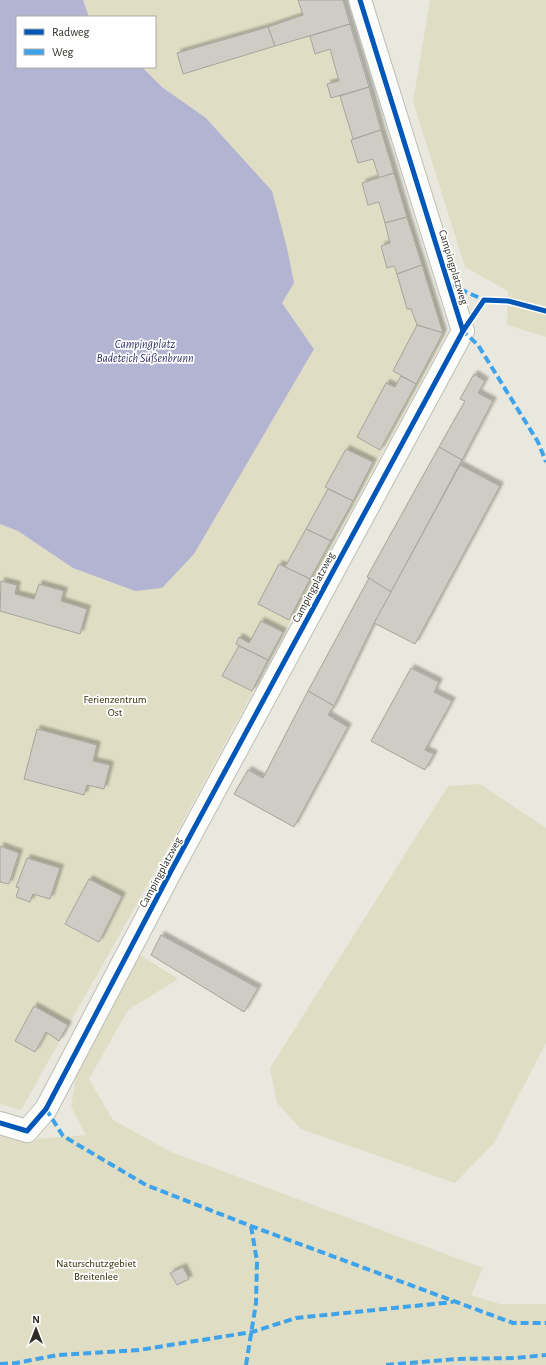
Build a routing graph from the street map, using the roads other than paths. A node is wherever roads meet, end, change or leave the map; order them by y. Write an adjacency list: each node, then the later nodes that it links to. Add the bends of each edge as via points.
1 (360, 0): 2 (street, Campingplatzweg, via 463,331 46,1109 27,1131)
2 (0, 1123)

